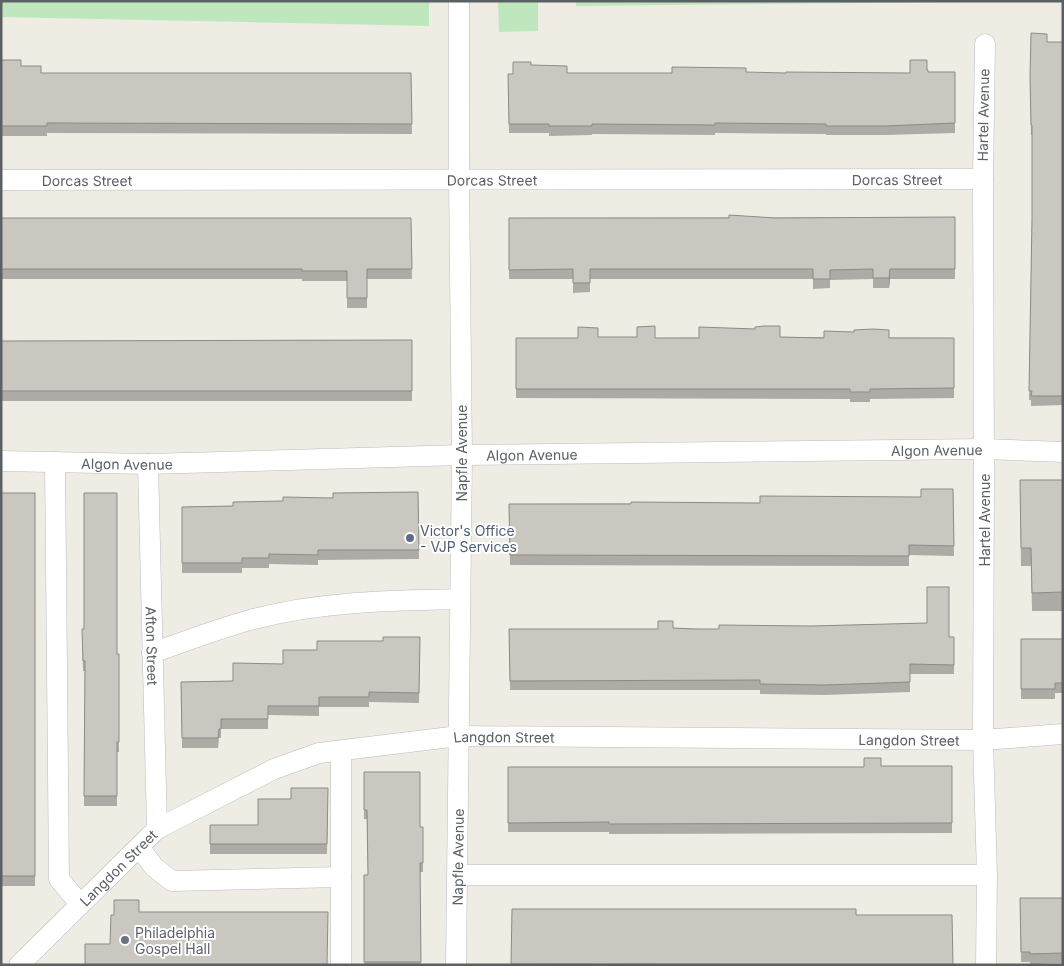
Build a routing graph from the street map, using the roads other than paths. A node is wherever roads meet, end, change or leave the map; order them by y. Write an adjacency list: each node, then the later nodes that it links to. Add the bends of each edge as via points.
1 (459, 1): 5 (street, Napfle Avenue)
2 (984, 44): 3 (street, Hartel Avenue)
3 (982, 179): 5 (street, Dorcas Street); 6 (street, Hartel Avenue)
4 (1, 180): 5 (street, Dorcas Street)
5 (459, 180): 8 (street, Napfle Avenue)
6 (984, 449): 7 (street, Algon Avenue); 8 (street, Algon Avenue); 16 (street, Hartel Avenue)
7 (1063, 452)
8 (462, 455): 11 (street, Algon Avenue); 12 (street, Napfle Avenue)
9 (1, 461): 10 (street, Algon Avenue)
10 (55, 462): 11 (street, Algon Avenue); 23 (street, via 59,879)
11 (148, 464): 13 (street, Afton Street)
12 (460, 599): 13 (street, via 321,606 257,618); 15 (street, Napfle Avenue)
13 (152, 653): 18 (street, Afton Street)
14 (1063, 734): 16 (street, Langdon Street)
15 (458, 736): 16 (street, Langdon Street); 17 (street, Langdon Street); 20 (street, Napfle Avenue)
16 (984, 740): 21 (street, Hartel Avenue)
17 (341, 751): 18 (street, Langdon Street, via 320,753 274,770); 22 (street)
18 (157, 830): 19 (street, Langdon Street)
19 (139, 847): 22 (street, via 154,867 172,881); 23 (street, Langdon Street)
20 (458, 875): 21 (street); 26 (street, Napfle Avenue)
21 (987, 875): 27 (street, Hartel Avenue)
22 (341, 876): 25 (street)
23 (80, 904): 24 (street, Langdon Street)
24 (19, 965)
25 (341, 965)
26 (456, 965)
27 (986, 965)

